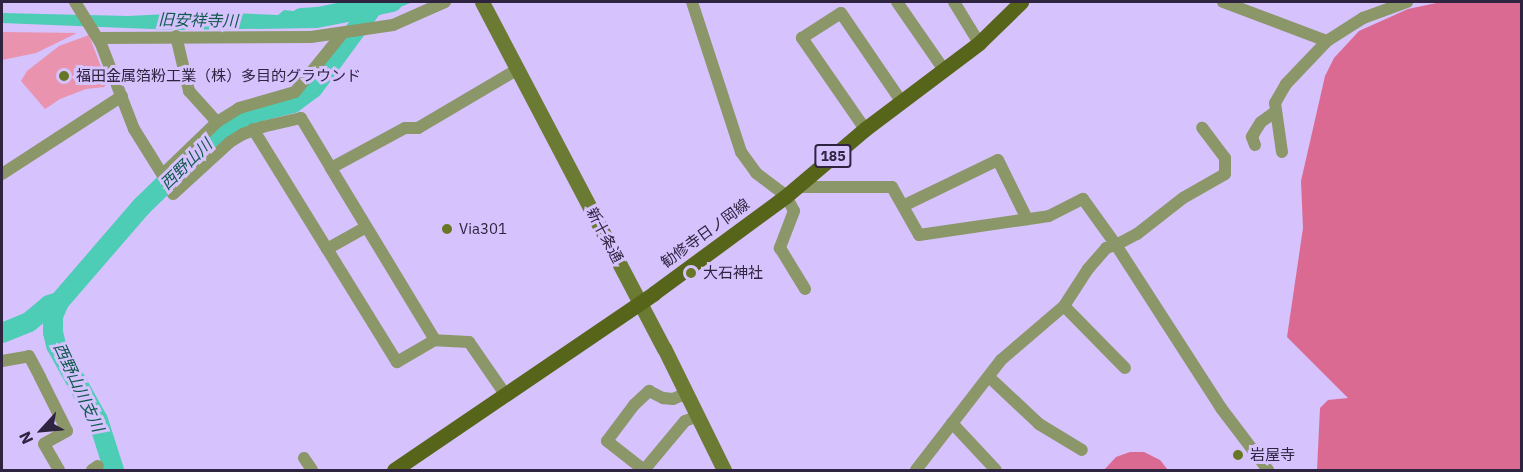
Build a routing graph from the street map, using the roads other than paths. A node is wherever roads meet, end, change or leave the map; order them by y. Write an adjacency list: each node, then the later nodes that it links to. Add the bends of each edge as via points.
1 (445, 2): 10 (street, via 393,25)
2 (482, 2): 15 (main road, 新十条通)
3 (692, 2): 29 (street, via 741,152 756,173)
4 (897, 2): 16 (street)
5 (954, 2): 14 (street)
6 (1020, 2): 14 (main road, 勧修寺日ノ岡線 / 185)
7 (1223, 2): 13 (street)
8 (1407, 2): 13 (street, via 1363,18)
9 (77, 4): 11 (street)
10 (343, 33): 12 (street, via 311,37); 20 (street, via 295,92 239,108)
11 (95, 34): 12 (street); 17 (street)
12 (176, 36): 20 (street, via 189,91)
13 (1327, 40): 19 (street, via 1286,84)
14 (979, 43): 16 (main road, 勧修寺日ノ岡線 / 185)
15 (518, 69): 26 (street, via 418,128 405,128); 36 (main road, 新十条通)
16 (944, 70): 18 (main road, 勧修寺日ノ岡線 / 185)
17 (122, 96): 27 (street); 28 (street, via 134,129)
18 (901, 101): 23 (main road, 勧修寺日ノ岡線 / 185); 23 (street, via 841,13 802,38)
19 (1275, 112): 24 (street, via 1254,133); 25 (street)
20 (217, 122): 28 (street)
21 (1202, 128): 33 (street, via 1225,158 1225,174)
22 (253, 129): 26 (street, via 301,118); 28 (street, via 230,142 173,192); 34 (street)
23 (865, 129): 29 (main road, 勧修寺日ノ岡線 / 185)
24 (1255, 145)
25 (1282, 152)
26 (330, 168): 32 (street)
27 (2, 174)
28 (164, 176)
29 (792, 191): 30 (street, via 892,187); 35 (street, via 794,210 780,248); 36 (main road, 勧修寺日ノ岡線 / 185)
30 (905, 205): 31 (street, via 919,235); 31 (street, via 998,160)
31 (1027, 219): 33 (street, via 1049,216 1083,198)
32 (366, 227): 34 (street); 38 (street)
33 (1116, 245): 37 (street, via 1100,255); 55 (street, via 1221,408)
34 (327, 249): 38 (street, via 397,362)
35 (805, 289)
36 (639, 301): 42 (main road, 新十条通); 43 (main road, 勧修寺日ノ岡線 / 185)
37 (1064, 306): 40 (street); 41 (street, via 1001,360)
38 (435, 340): 43 (street, via 469,342)
39 (2, 361): 48 (street, via 30,356 67,431 44,444)
40 (1125, 368)
41 (989, 377): 45 (street); 46 (street, via 1039,424)
42 (687, 393): 44 (main road, 新十条通); 51 (street, via 663,399 649,391 607,441)
43 (505, 394): 50 (main road, 勧修寺日ノ岡線 / 185)
44 (698, 416): 51 (street, via 685,421); 52 (main road, 新十条通)
45 (952, 423): 53 (street); 54 (street)
46 (1082, 450)
47 (304, 458): 49 (street)
48 (58, 471)
49 (312, 471)
50 (394, 471)
51 (644, 471)
52 (724, 471)
53 (915, 471)
54 (996, 471)
55 (1268, 471)

